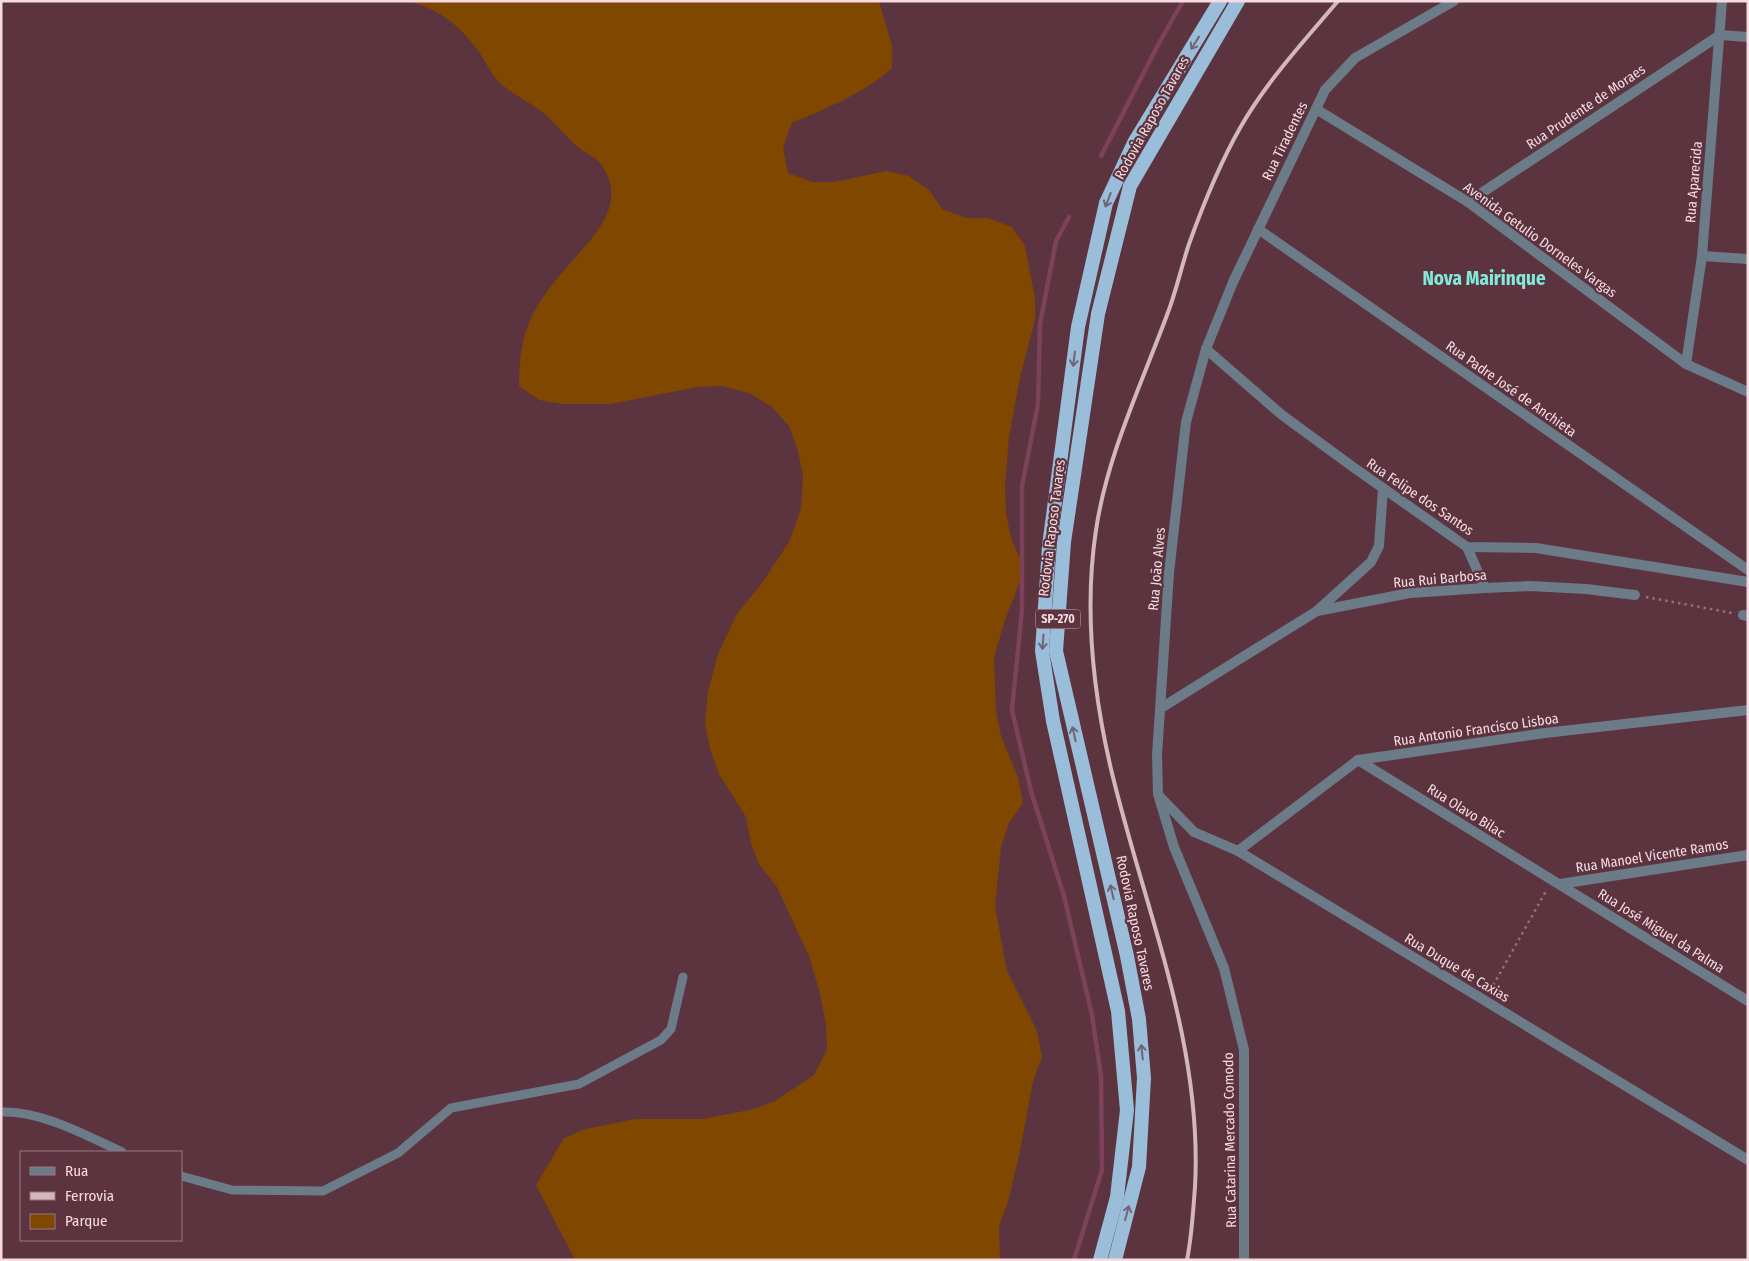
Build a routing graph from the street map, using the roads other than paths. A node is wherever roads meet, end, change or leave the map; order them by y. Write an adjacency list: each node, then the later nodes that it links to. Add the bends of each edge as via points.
1 (1220, 1): 35 (highway, Rodovia Raposo Tavares / SP-270, one-way to 35, via 1134,143 1106,203 1078,328 1049,546 1042,651 1053,721 1118,1011 1127,1110 1117,1197)
2 (1238, 1): 36 (highway, Rodovia Raposo Tavares / SP-270, one-way to 2, via 1139,1167 1144,1078 1127,956 1056,650 1064,542 1098,314 1130,186)
3 (1454, 1): 7 (street, Rua Tiradentes, via 1355,58 1325,90)
4 (1722, 1): 5 (street, Rua Aparecida)
5 (1720, 35): 6 (street); 8 (street, Rua Prudente de Moraes); 10 (street, Rua Aparecida)
6 (1748, 37)
7 (1316, 109): 8 (street, Avenida Getulio Dorneles Vargas); 9 (street, Rua Tiradentes)
8 (1468, 202): 13 (street, Avenida Getulio Dorneles Vargas)
9 (1258, 229): 12 (street, Rua Tiradentes); 17 (street, Rua Padre José de Anchieta)
10 (1702, 256): 11 (street); 13 (street, Rua Aparecida)
11 (1748, 259)
12 (1206, 349): 15 (street, Rua Felipe dos Santos, via 1271,406); 22 (street, Rua João Alves, via 1186,422 1169,573)
13 (1686, 364): 14 (street, Avenida Getulio Dorneles Vargas)
14 (1748, 392)
15 (1383, 488): 16 (street, Rua Felipe dos Santos); 21 (street, via 1379,546 1371,562)
16 (1467, 547): 18 (street, Rua Felipe dos Santos, via 1536,548); 19 (street)
17 (1748, 570)
18 (1748, 582)
19 (1485, 588): 20 (street, Rua Rui Barbosa, via 1530,586); 21 (street, Rua Rui Barbosa, via 1410,593)
20 (1635, 596)
21 (1317, 611): 22 (street, Rua Rui Barbosa)
22 (1161, 708): 25 (street, Rua João Alves)
23 (1748, 710): 24 (street, Rua Antonio Francisco Lisboa)
24 (1358, 760): 26 (street, Rua Antonio Francisco Lisboa); 28 (street, Rua Olavo Bilac)
25 (1158, 794): 26 (street, Rua Duque de Caxias, via 1194,832); 37 (street, Rua Catarina Mercado Comodo, via 1174,847 1224,968 1244,1050)
26 (1238, 851): 33 (street, Rua Duque de Caxias)
27 (1748, 855): 28 (street, Rua Manoel Vicente Ramos)
28 (1556, 882): 30 (street, Rua José Miguel da Palma)
29 (683, 977): 34 (lane, via 671,1029 662,1040 579,1084 450,1108 398,1153 323,1191 232,1190)
30 (1748, 1000)
31 (1, 1112): 32 (lane, via 18,1112 76,1130)
32 (120, 1151)
33 (1748, 1160)
34 (182, 1176)
35 (1100, 1260)
36 (1115, 1260)
37 (1244, 1260)

